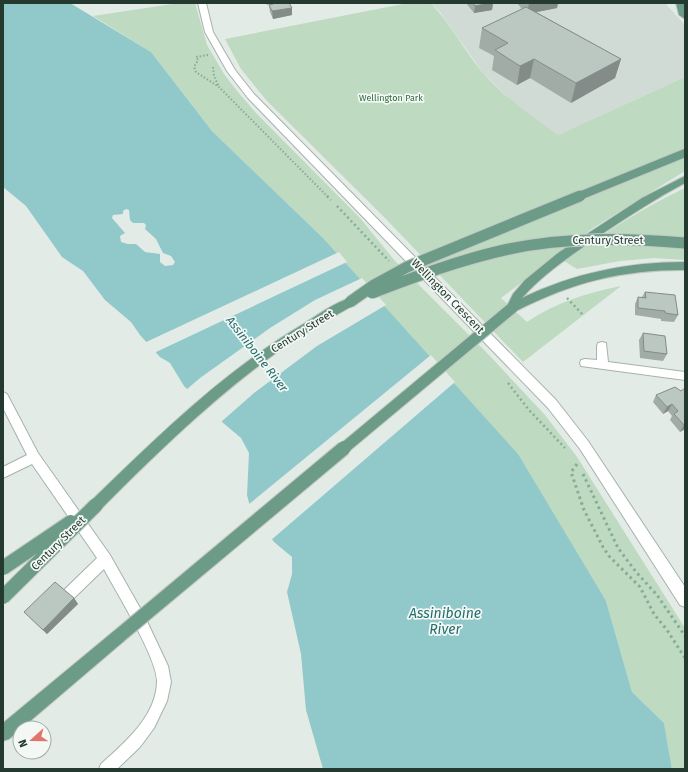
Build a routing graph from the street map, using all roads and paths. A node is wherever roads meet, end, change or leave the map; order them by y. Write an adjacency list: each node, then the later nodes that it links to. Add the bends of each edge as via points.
1 (202, 3): 4 (street, Wellington Crescent, via 209,32)
2 (680, 3): 3 (main road)
3 (685, 17)
4 (220, 52): 8 (path, via 196,57 196,72 223,91); 30 (street, Wellington Crescent, via 251,96 552,404 584,445)
5 (685, 153): 11 (main road, bridge, via 407,267)
6 (685, 179): 12 (main road, via 640,204 562,256 529,284 517,297)
7 (685, 243): 11 (main road, Century Street, bridge, via 629,239 582,240 507,250 452,264)
8 (391, 263)
9 (685, 266): 12 (main road, via 630,268 587,276 550,289)
10 (566, 298): 13 (path)
11 (350, 302): 25 (main road, Century Street, via 289,337 240,373 167,435)
12 (512, 308): 33 (main road, bridge)
13 (584, 316)
14 (602, 346): 16 (lane)
15 (585, 363): 16 (lane)
16 (603, 365): 17 (lane)
17 (685, 376)
18 (506, 380): 20 (path, via 529,410)
19 (3, 397): 21 (lane)
20 (568, 451)
21 (34, 457): 23 (lane); 26 (lane)
22 (573, 457): 32 (path, via 578,465 571,472 574,485 603,547 640,587 654,614)
23 (3, 473)
24 (582, 473): 31 (path, via 618,548 657,595)
25 (96, 505): 27 (main road, bridge); 29 (main road, Century Street, bridge)
26 (105, 559): 28 (lane); 34 (lane, via 139,620 161,666 164,682 160,701 135,742)
27 (3, 568)
28 (68, 595)
29 (3, 597)
30 (685, 600)
31 (685, 636)
32 (685, 658)
33 (3, 733)
34 (106, 769)

